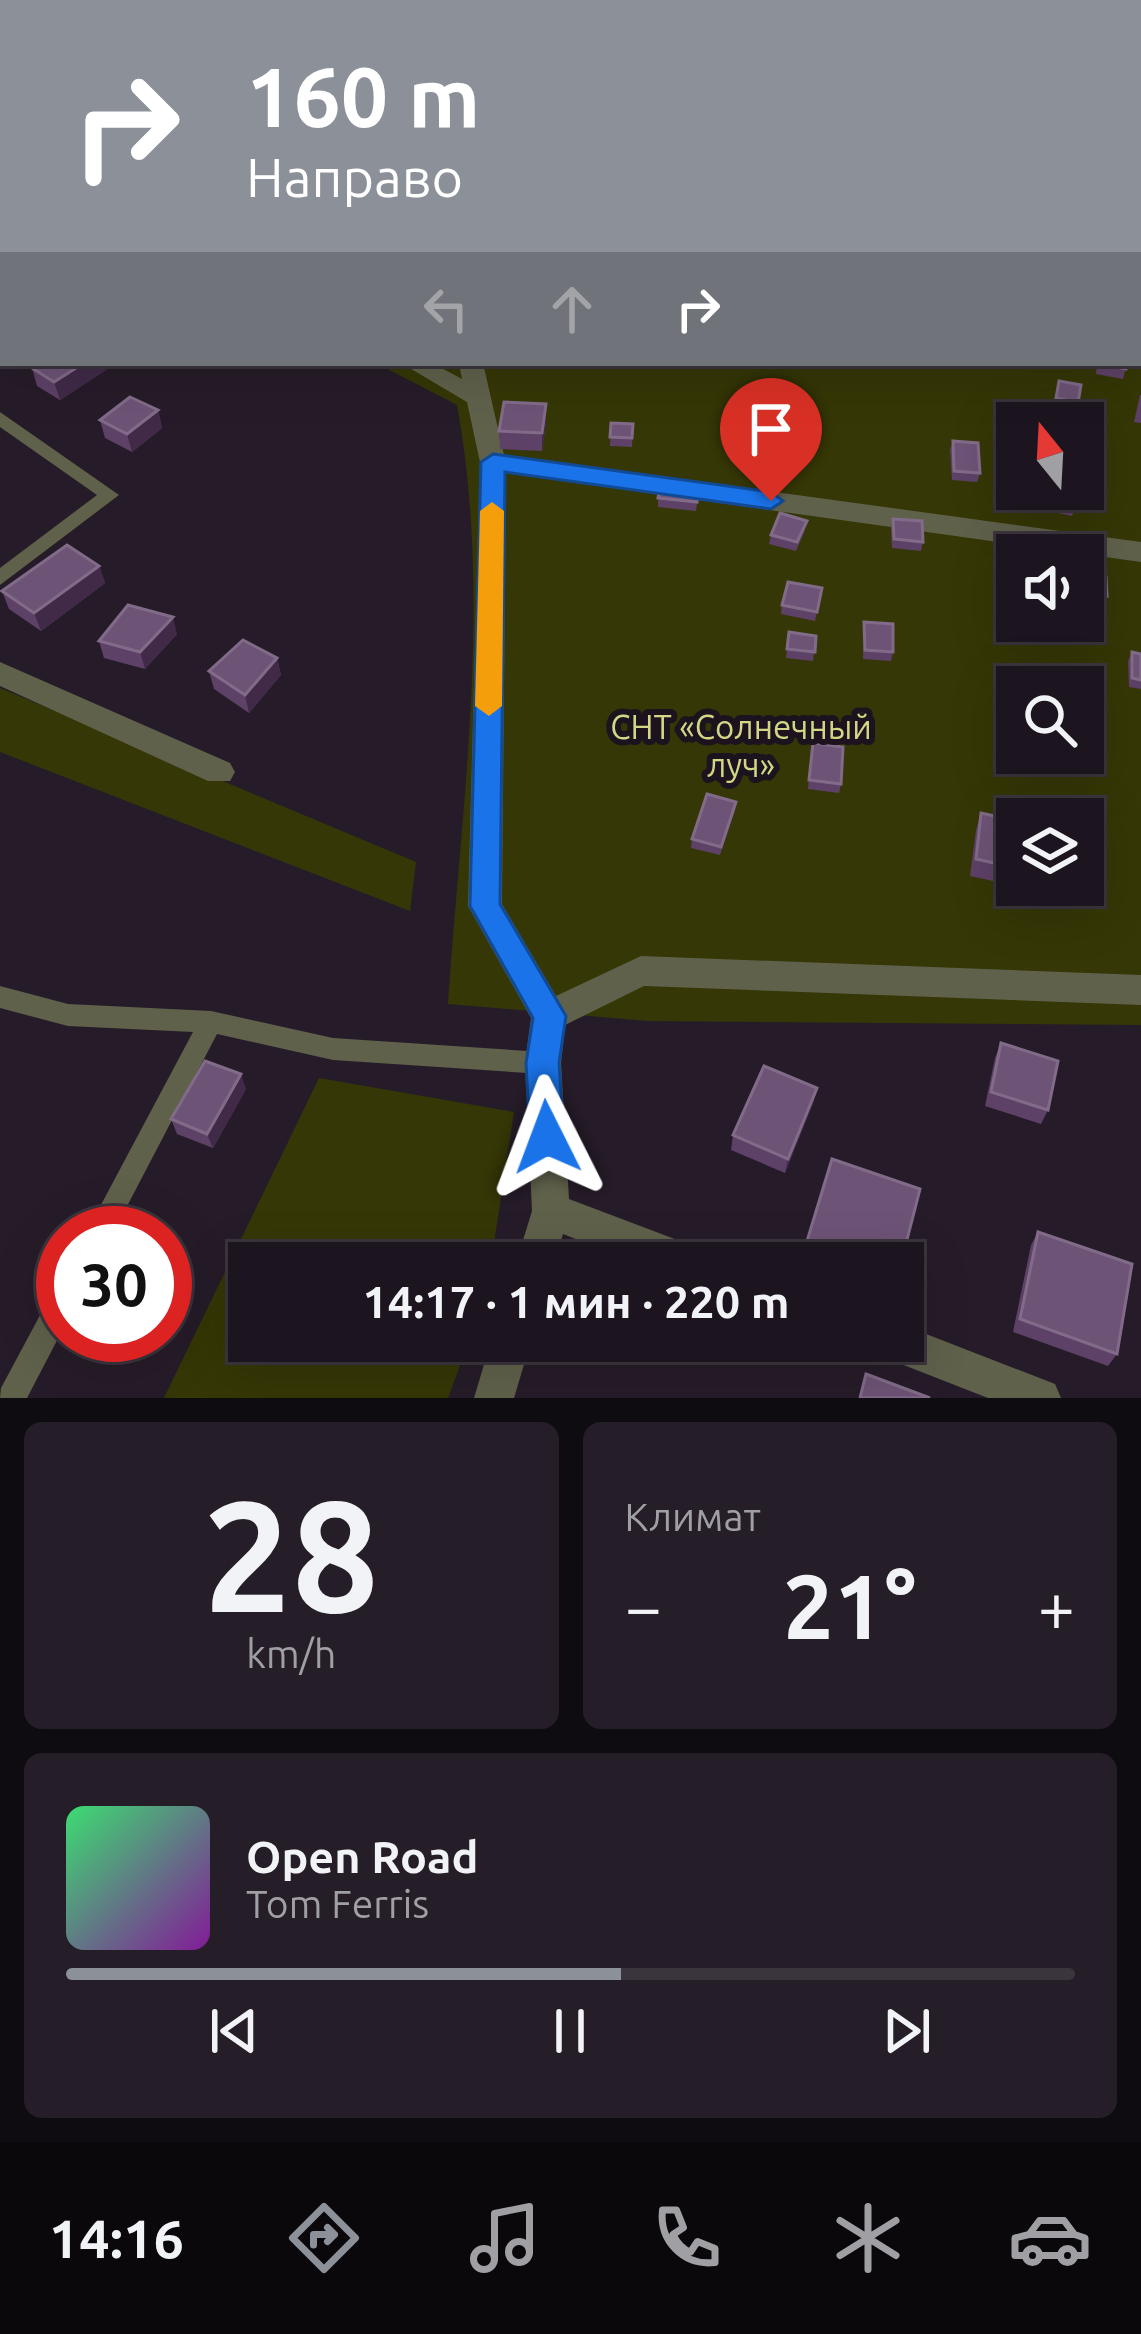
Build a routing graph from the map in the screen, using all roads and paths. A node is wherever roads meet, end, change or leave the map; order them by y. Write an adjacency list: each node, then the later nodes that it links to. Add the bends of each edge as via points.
1 (423, 366): 2 (street)
2 (472, 380): 4 (street)
3 (0, 418): 6 (lane, via 110,495)
4 (493, 462): 5 (street); 11 (street, via 485,906)
5 (1141, 552)
6 (0, 578)
7 (0, 673): 8 (street)
8 (219, 772)
9 (1141, 990): 11 (street, via 641,971)
10 (0, 997): 12 (lane, via 68,1015)
11 (550, 1016): 13 (street)
12 (211, 1022): 13 (lane, via 333,1049); 14 (lane)
13 (543, 1063): 15 (street)
14 (113, 1206)
15 (551, 1211): 16 (street); 17 (street)
16 (541, 1242)
17 (632, 1242)
18 (36, 1351): 21 (lane)
19 (924, 1353): 23 (street)
20 (505, 1362): 22 (street)
21 (11, 1398)
22 (494, 1398)
23 (1041, 1398)

